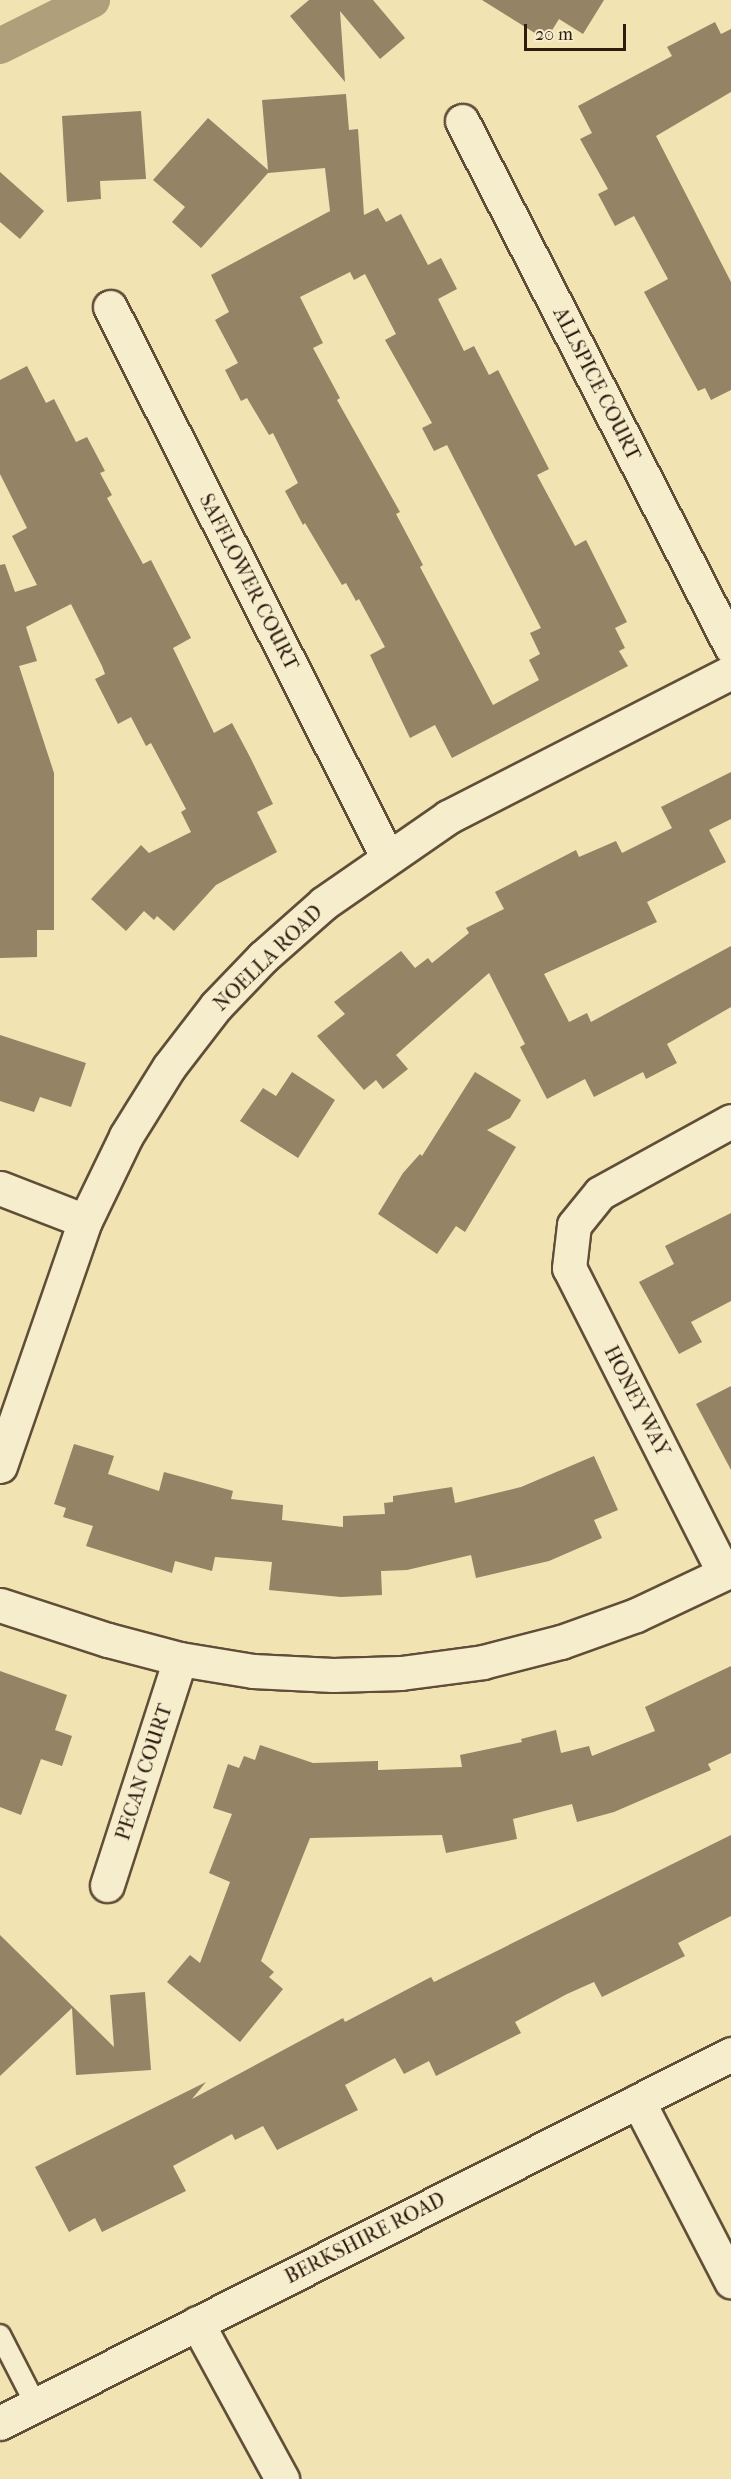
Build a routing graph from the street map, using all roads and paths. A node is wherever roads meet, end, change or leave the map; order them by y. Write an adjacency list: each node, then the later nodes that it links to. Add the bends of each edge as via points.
1 (462, 121): 3 (street, ALLSPICE COURT)
2 (110, 307): 5 (street, SAFFLOWER COURT)
3 (731, 647)
4 (731, 672): 5 (street, NOELLA ROAD, via 448,818)
5 (388, 858): 8 (street, NOELLA ROAD, via 324,903 263,957 216,1006 169,1067 126,1136)
6 (731, 1121): 10 (street, HONEY WAY, via 600,1193 574,1225 569,1268)
7 (0, 1188): 8 (street)
8 (85, 1221): 9 (street, NOELLA ROAD)
9 (0, 1466)
10 (727, 1571): 12 (street, via 636,1615 561,1642 483,1662 401,1673 333,1675 253,1671)
11 (0, 1605): 12 (street)
12 (180, 1659): 13 (street, PECAN COURT)
13 (107, 1886)
14 (731, 2054): 15 (street, BERKSHIRE ROAD)
15 (638, 2101): 16 (street); 17 (street, BERKSHIRE ROAD)
16 (731, 2281)
17 (197, 2323): 19 (street, BERKSHIRE ROAD); 21 (street)
18 (0, 2335): 19 (lane)
19 (36, 2405): 20 (street, BERKSHIRE ROAD)
20 (0, 2423)
21 (282, 2479)

